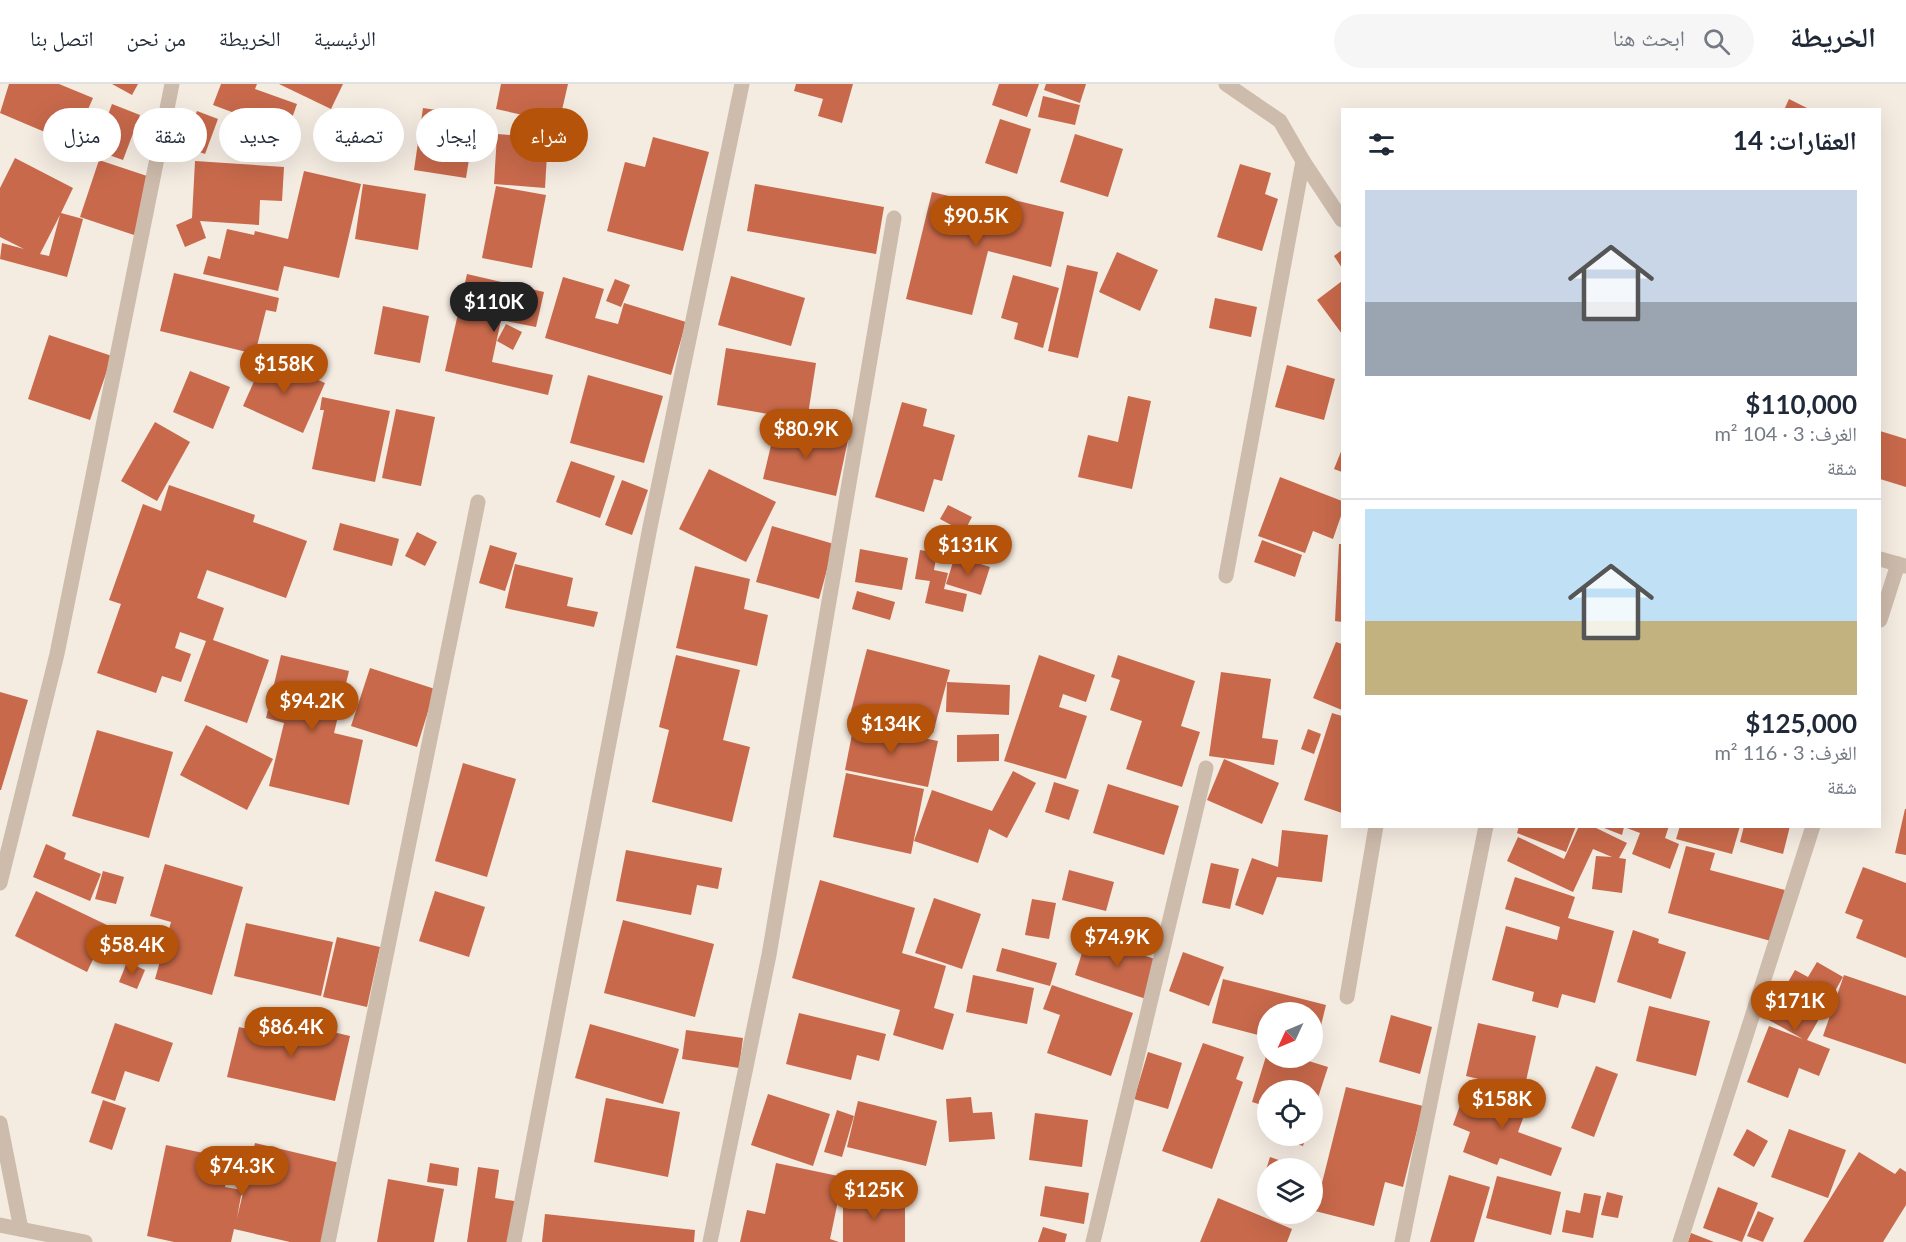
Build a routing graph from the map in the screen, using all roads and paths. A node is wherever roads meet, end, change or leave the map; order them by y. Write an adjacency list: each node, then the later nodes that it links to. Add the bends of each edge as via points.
1 (172, 84): 16 (street, via 57,654)
2 (742, 84): 23 (street, via 650,527)
3 (1226, 84): 4 (street, via 1280,121)
4 (1303, 161): 5 (street); 10 (street)
5 (1341, 218)
6 (894, 219): 24 (street, via 771,944)
7 (478, 502): 22 (street)
8 (1881, 559): 9 (street)
9 (1902, 565): 11 (street)
10 (1226, 576)
11 (1881, 618)
12 (1206, 768): 25 (street)
13 (1376, 828): 17 (street)
14 (1486, 828): 26 (street)
15 (1812, 828): 27 (street)
16 (0, 883)
17 (1347, 997)
18 (0, 1123): 20 (street)
19 (0, 1226): 20 (street)
20 (21, 1229): 21 (street)
21 (85, 1242)
22 (328, 1242)
23 (514, 1242)
24 (710, 1242)
25 (1093, 1242)
26 (1401, 1242)
27 (1680, 1242)

